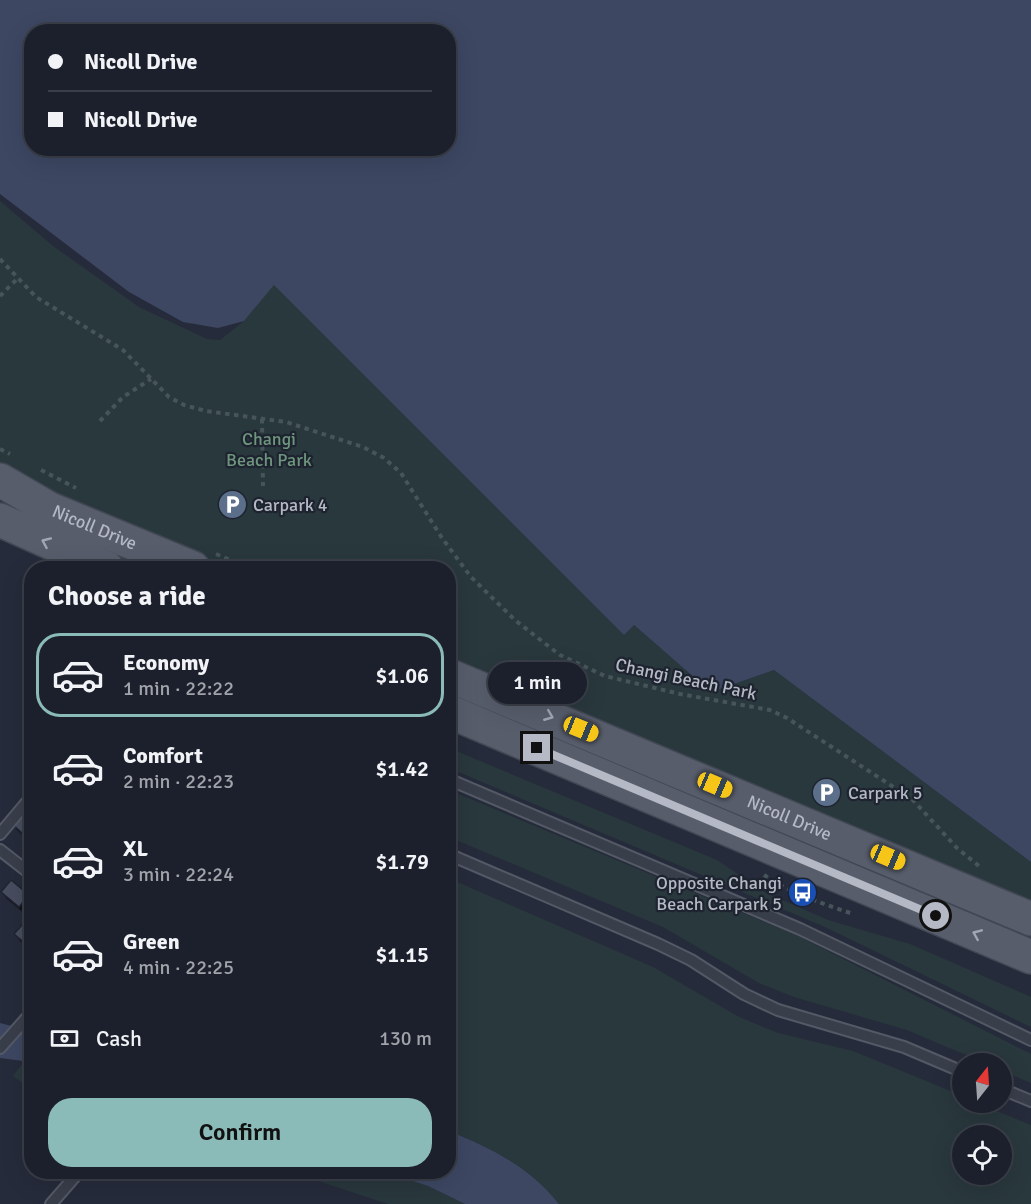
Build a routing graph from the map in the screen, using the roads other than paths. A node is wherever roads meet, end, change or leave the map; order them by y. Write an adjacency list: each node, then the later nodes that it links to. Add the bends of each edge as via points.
1 (0, 480): 3 (main road, Nicoll Drive, via 50,509)
2 (0, 520): 3 (main road, Nicoll Drive, one-way to 2)
3 (103, 552): 4 (main road, Nicoll Drive)
4 (154, 561)
5 (456, 695): 12 (main road, Nicoll Drive)
6 (456, 782): 16 (lane, via 800,928)
7 (24, 806): 8 (lane)
8 (0, 834)
9 (0, 850): 11 (lane)
10 (456, 857): 18 (lane, via 658,944 778,1010 904,1047)
11 (24, 869)
12 (921, 891): 13 (main road, Nicoll Drive); 14 (main road, Nicoll Drive, one-way to 12)
13 (1031, 919)
14 (1031, 957)
15 (24, 1021): 17 (lane)
16 (1031, 1040)
17 (0, 1048)
18 (952, 1067)
19 (1012, 1093): 20 (lane)
20 (1031, 1101)
21 (73, 1179): 22 (lane)
22 (51, 1204)

